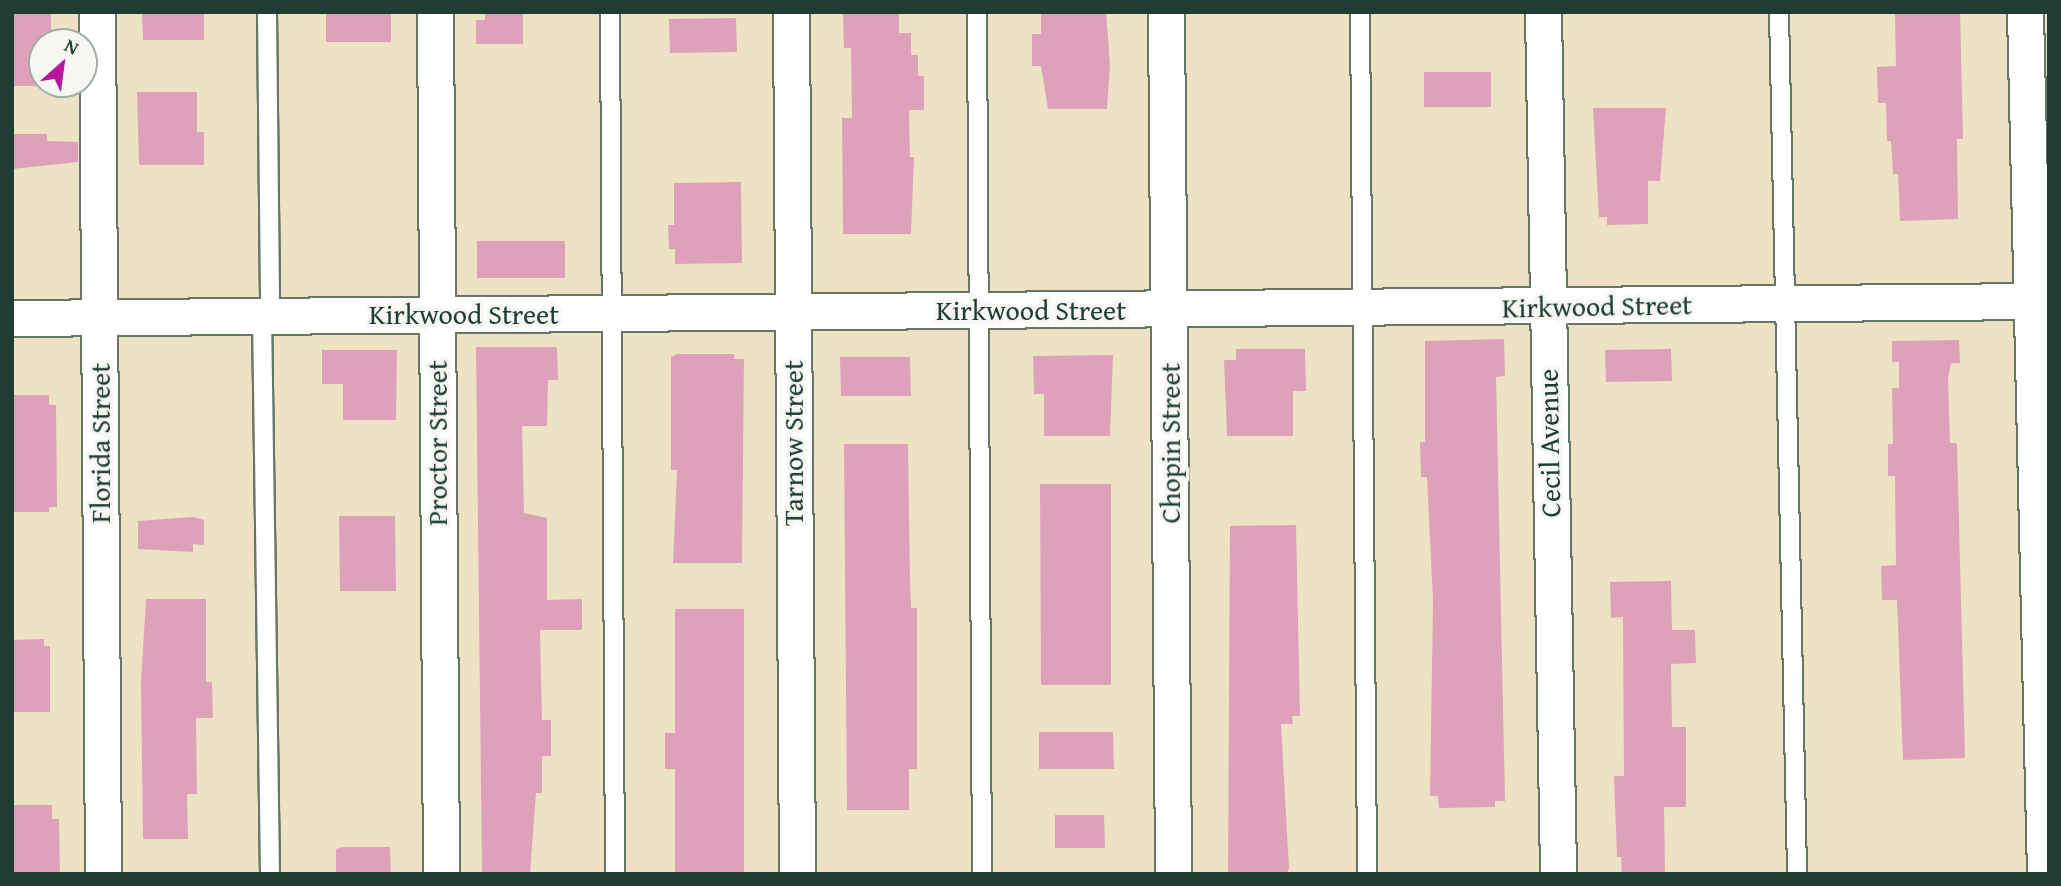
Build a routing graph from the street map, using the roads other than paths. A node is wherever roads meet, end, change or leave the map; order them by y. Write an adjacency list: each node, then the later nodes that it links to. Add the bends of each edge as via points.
1 (97, 12): 22 (street, Florida Street)
2 (267, 12): 20 (lane)
3 (435, 12): 21 (street, Proctor Street)
4 (610, 12): 18 (lane)
5 (791, 12): 19 (street, Tarnow Street)
6 (977, 12): 17 (lane)
7 (1166, 12): 16 (street, Chopin Street)
8 (1360, 12): 15 (lane)
9 (1543, 12): 14 (street, Cecil Avenue)
10 (1779, 12): 13 (lane)
11 (2025, 12): 12 (street)
12 (2040, 301): 13 (street, Kirkwood Street); 34 (street)
13 (1784, 304): 14 (street, Kirkwood Street); 33 (lane)
14 (1546, 307): 15 (street, Kirkwood Street); 32 (street, Cecil Avenue)
15 (1363, 308): 16 (street, Kirkwood Street); 31 (lane)
16 (1168, 309): 17 (street, Kirkwood Street); 30 (street, Chopin Street)
17 (978, 310): 19 (street, Kirkwood Street); 29 (lane)
18 (612, 313): 19 (street, Kirkwood Street); 21 (street, Kirkwood Street); 27 (lane)
19 (793, 313): 28 (street, Tarnow Street)
20 (266, 315): 21 (street, Kirkwood Street); 22 (street, Kirkwood Street); 25 (lane)
21 (437, 315): 26 (street, Proctor Street)
22 (100, 316): 23 (street, Kirkwood Street); 24 (street, Florida Street)
23 (12, 318)
24 (103, 874)
25 (270, 874)
26 (440, 874)
27 (615, 874)
28 (797, 874)
29 (982, 874)
30 (1173, 874)
31 (1367, 874)
32 (1559, 874)
33 (1797, 874)
34 (2045, 874)

